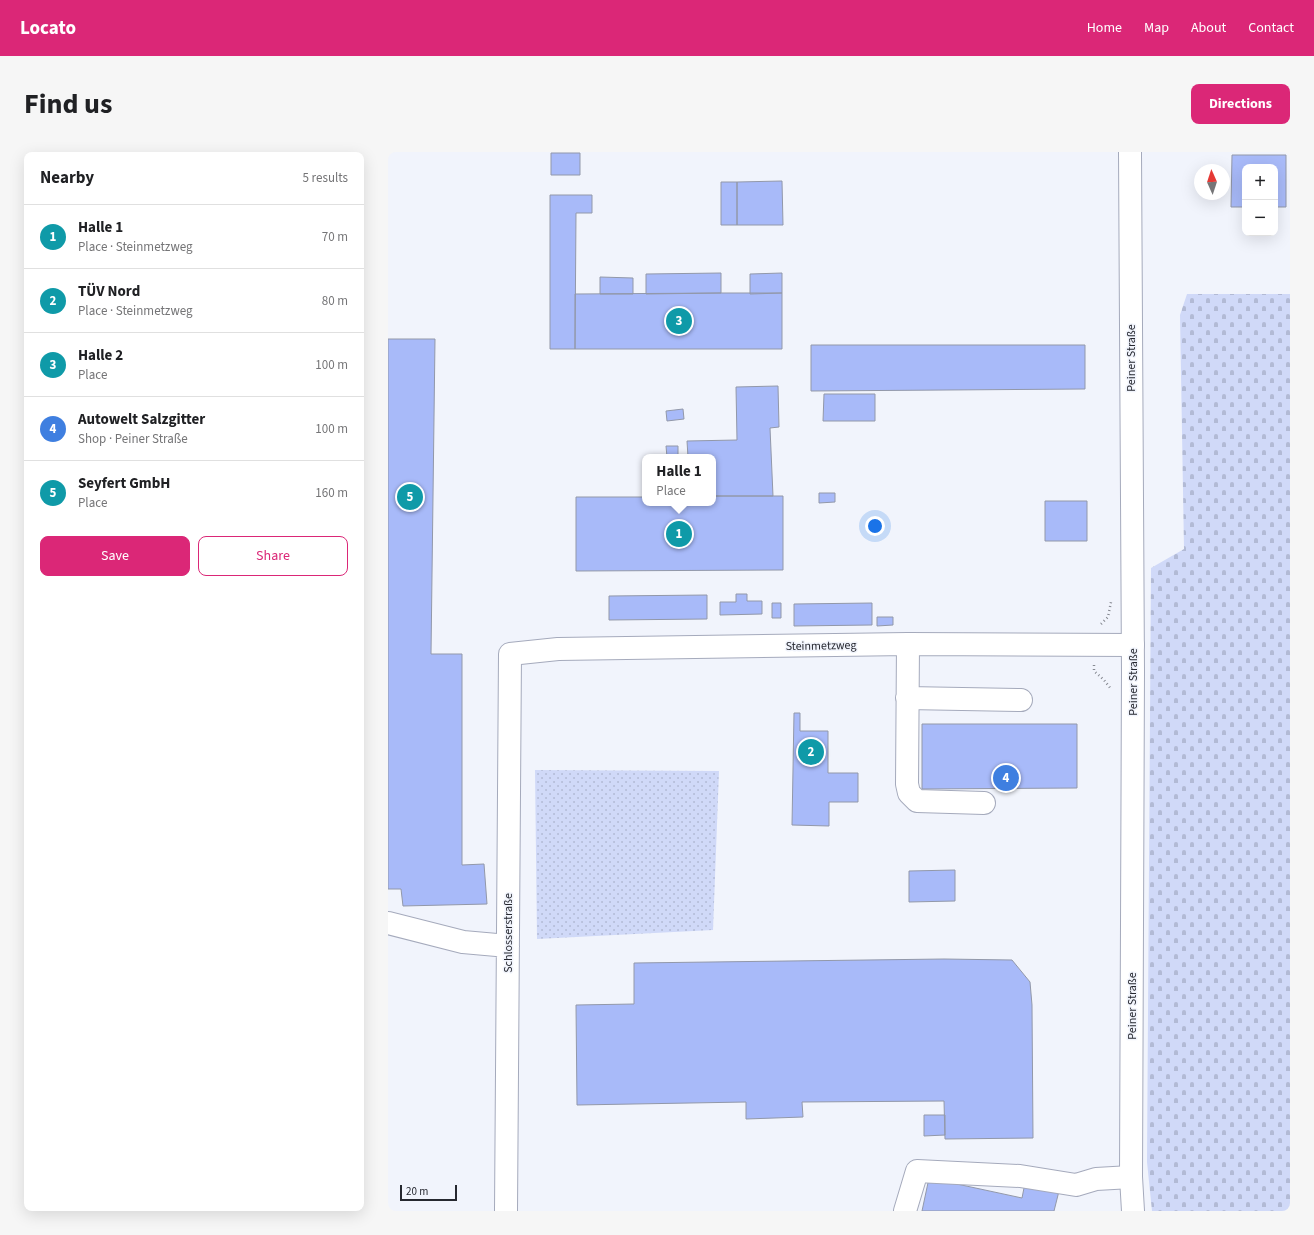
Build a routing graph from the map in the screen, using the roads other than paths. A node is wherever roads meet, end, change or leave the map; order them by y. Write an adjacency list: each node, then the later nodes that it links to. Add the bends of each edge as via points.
1 (1130, 152): 3 (street, Peiner Straße)
2 (908, 644): 3 (street, Steinmetzweg); 4 (street, Steinmetzweg, via 558,649); 5 (street)
3 (1133, 645): 10 (street, Peiner Straße)
4 (510, 654): 9 (street, Schlosserstraße)
5 (907, 698): 6 (street); 7 (street, via 909,794 917,801)
6 (1022, 700)
7 (984, 804)
8 (388, 923): 9 (street, via 463,942)
9 (508, 946): 11 (street, Schlosserstraße)
10 (1132, 1177): 12 (street, via 1096,1179 1076,1186 1020,1176 917,1171); 13 (street, Peiner Straße)
11 (506, 1211)
12 (905, 1211)
13 (1133, 1211)

